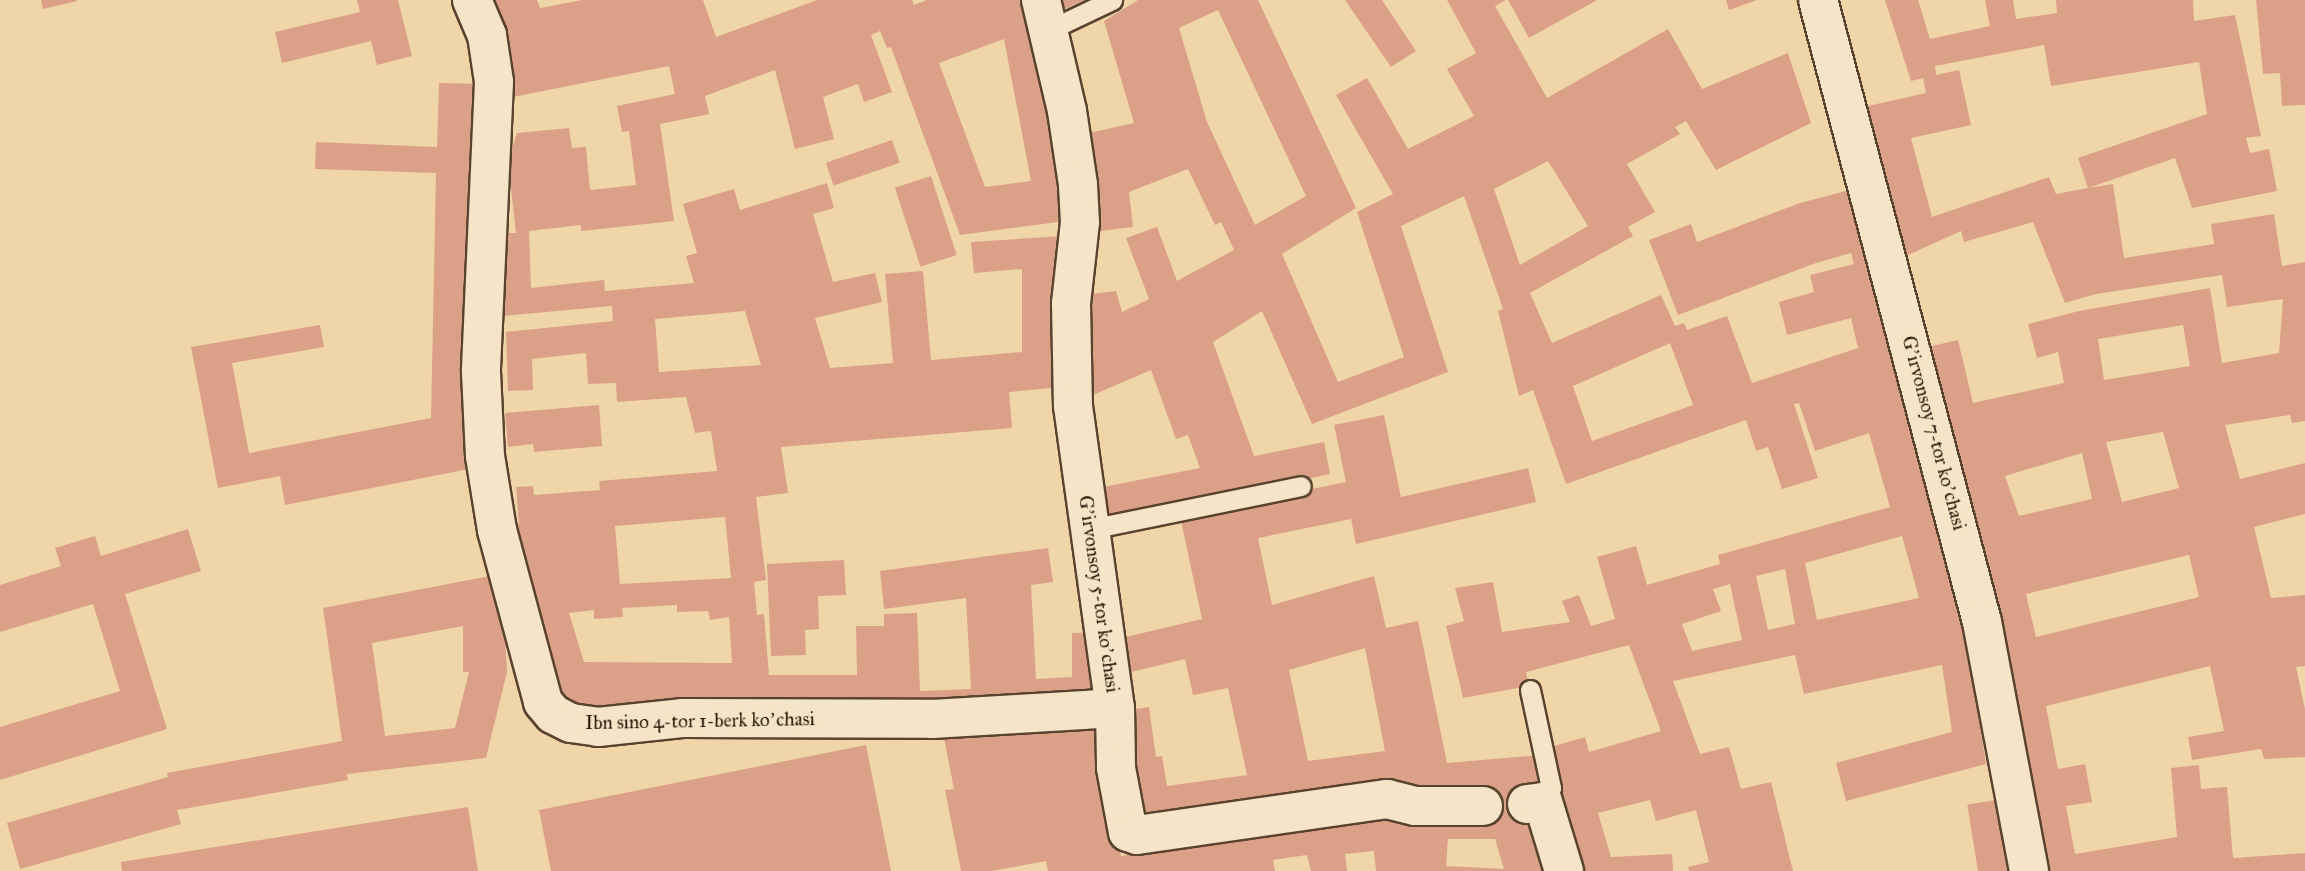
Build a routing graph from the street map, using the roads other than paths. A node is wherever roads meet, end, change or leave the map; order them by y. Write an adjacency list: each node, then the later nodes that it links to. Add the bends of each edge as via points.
1 (472, 0): 8 (street, Ibn sino 4-tor 1-berk koʼchasi, via 487,35 494,82 481,372 485,456 496,530 543,702 553,714 571,723 598,727 682,718 932,719)
2 (1112, 0): 4 (lane)
3 (1818, 0): 12 (street, Gʼirvonsoy 7-tor koʼchasi, via 1982,622)
4 (1045, 15): 6 (street, Gʼirvonsoy 5-tor koʼchasi, via 1068,111 1078,185 1080,222 1071,304 1073,406)
5 (1301, 486): 6 (lane)
6 (1090, 529): 8 (street, Gʼirvonsoy 5-tor koʼchasi)
7 (1530, 690): 9 (lane, via 1551,788)
8 (1115, 708): 10 (street, Gʼirvonsoy 5-tor koʼchasi, via 1116,768 1126,828 1132,834 1387,799 1415,806)
9 (1535, 803): 11 (street)
10 (1483, 806)
11 (1564, 871)
12 (2029, 871)

